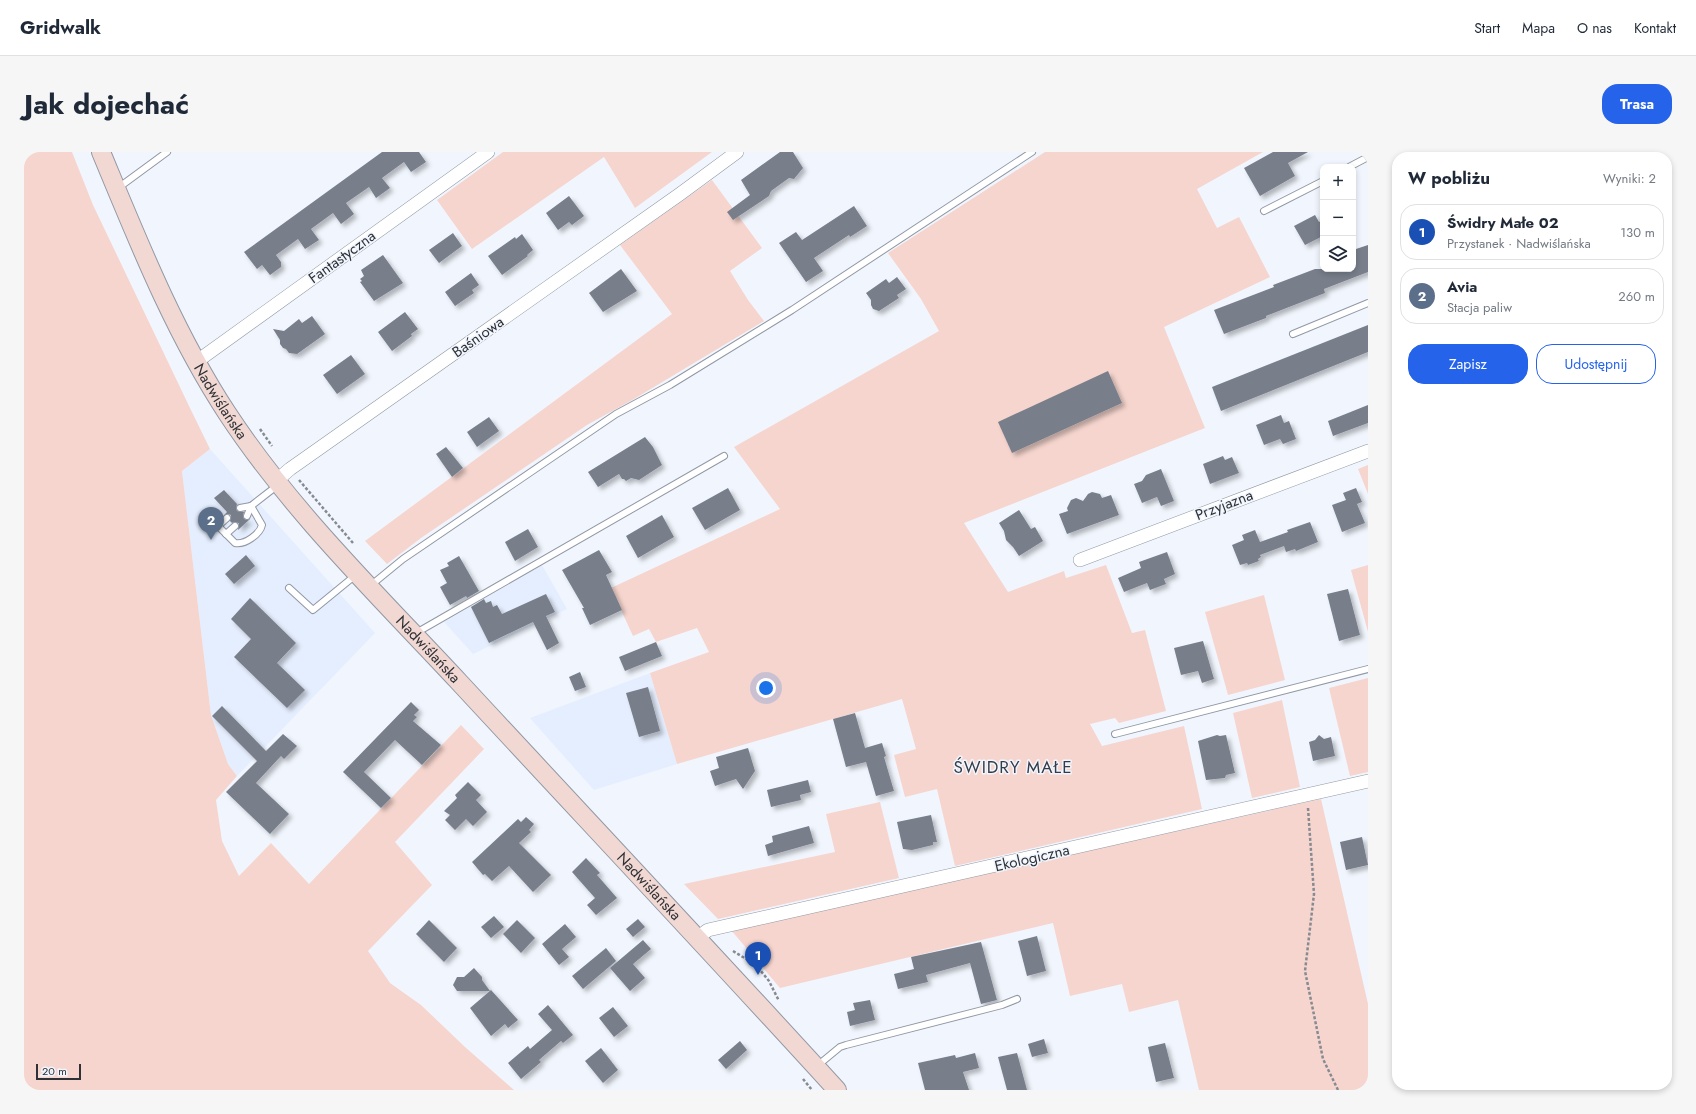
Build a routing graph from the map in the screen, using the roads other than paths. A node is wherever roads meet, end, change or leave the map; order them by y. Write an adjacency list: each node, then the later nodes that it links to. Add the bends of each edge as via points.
1 (101, 152): 9 (main road, Nadwiślańska)
2 (167, 152): 9 (lane)
3 (488, 152): 13 (street, Fantastyczna)
4 (737, 152): 16 (street, Baśniowa, via 290,469)
5 (1032, 152): 24 (lane, via 792,310 670,385 616,414 403,559)
6 (1368, 157): 7 (lane)
7 (1355, 164)
8 (1320, 183): 10 (lane)
9 (116, 189): 13 (main road, Nadwiślańska)
10 (1264, 212)
11 (1368, 303): 12 (lane)
12 (1293, 334)
13 (196, 362): 16 (main road, Nadwiślańska, via 230,419)
14 (1368, 451): 23 (street, Przyjazna)
15 (724, 456): 26 (lane)
16 (278, 483): 17 (lane); 24 (main road, Nadwiślańska)
17 (251, 506): 18 (lane); 19 (lane); 22 (lane, via 261,522 260,530 241,544 235,543)
18 (240, 508)
19 (247, 516)
20 (227, 518): 22 (lane, via 218,526)
21 (235, 526): 22 (lane)
22 (226, 534)
23 (1080, 560)
24 (364, 580): 25 (lane, via 313,610); 26 (main road, Nadwiślańska)
25 (289, 588)
26 (414, 634): 30 (main road, Nadwiślańska)
27 (1368, 669): 28 (lane)
28 (1115, 734)
29 (1368, 781): 30 (street, Ekologiczna, via 708,930)
30 (697, 938): 32 (main road, Nadwiślańska)
31 (1017, 999): 32 (lane, via 840,1047)
32 (816, 1067): 33 (main road, Nadwiślańska)
33 (837, 1090)

